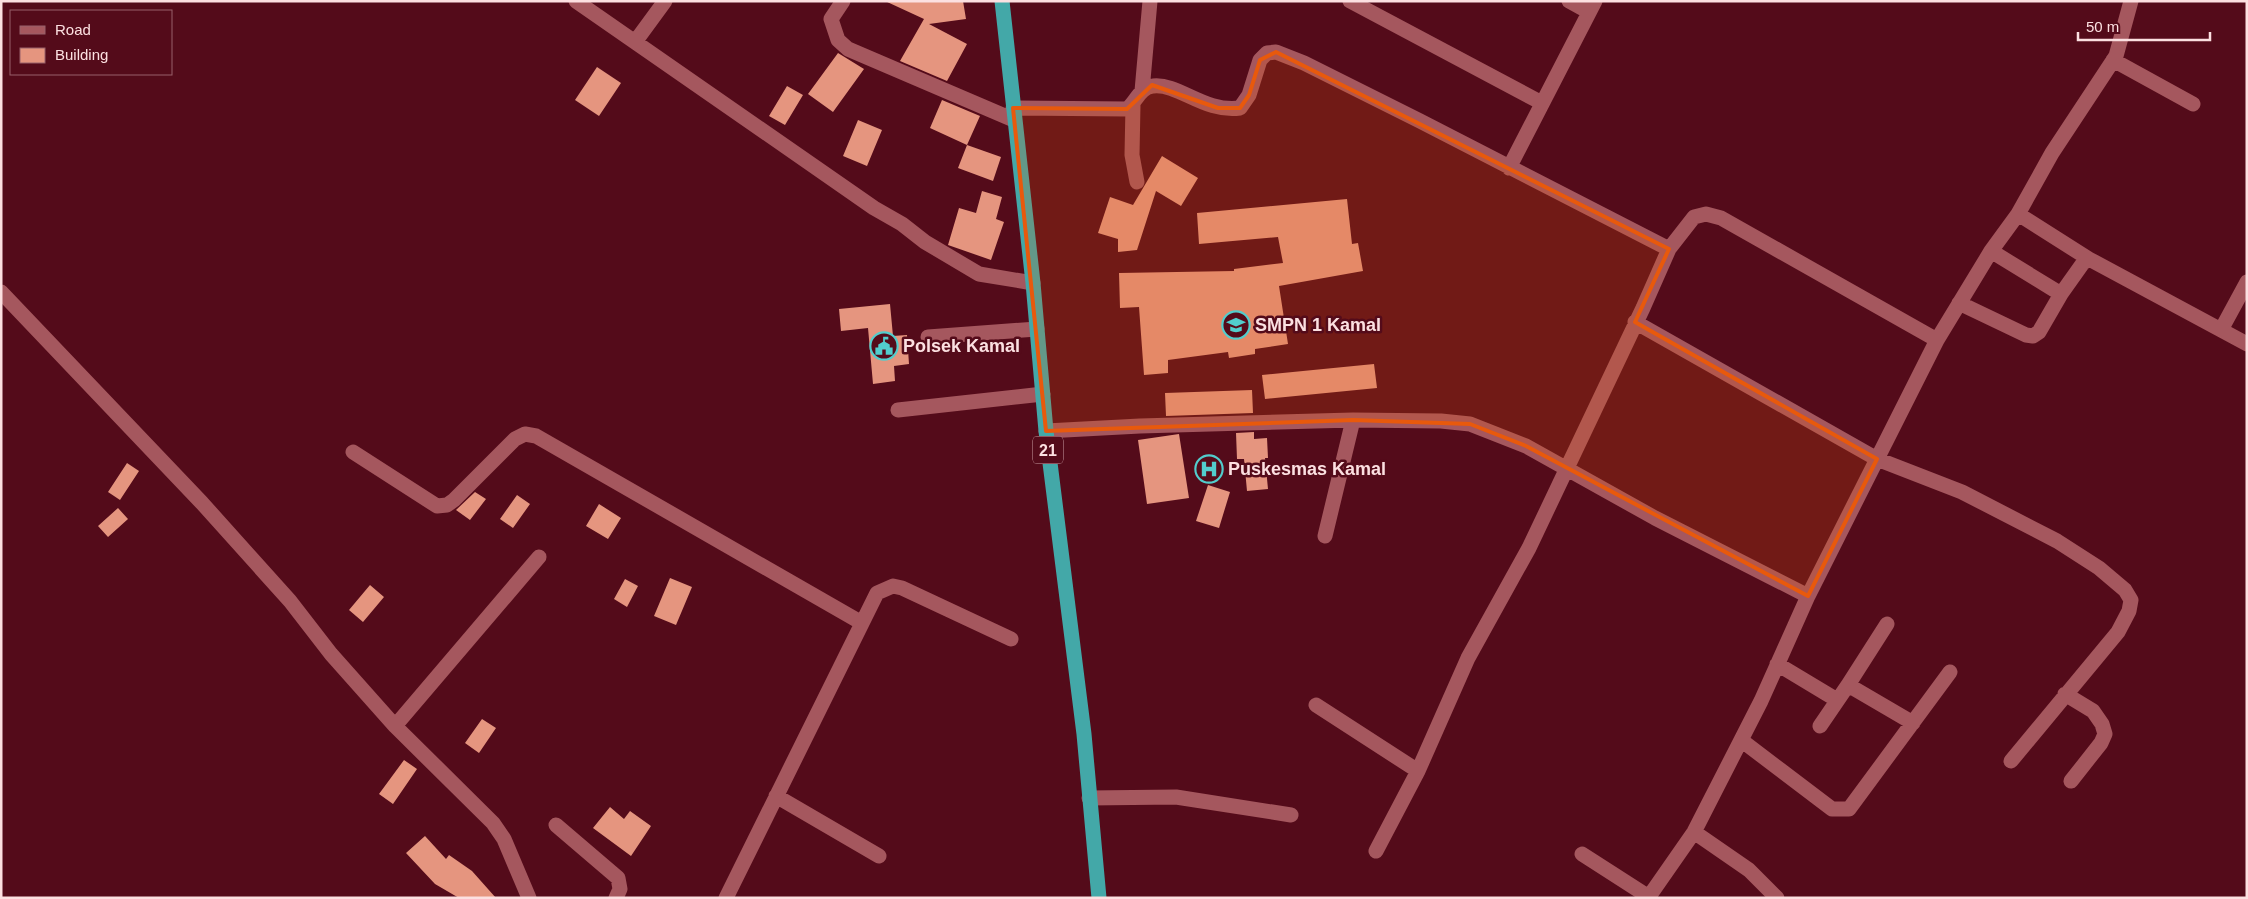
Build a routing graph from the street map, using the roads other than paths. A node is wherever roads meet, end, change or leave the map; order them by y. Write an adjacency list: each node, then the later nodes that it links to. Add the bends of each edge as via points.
1 (576, 1): 10 (street)
2 (665, 1): 10 (street)
3 (843, 1): 16 (street, via 831,19 838,40 848,49)
4 (1002, 1): 16 (highway, 21)
5 (1150, 1): 12 (street)
6 (1350, 1): 13 (street)
7 (1569, 1): 9 (street)
8 (2132, 1): 11 (street)
9 (1592, 7): 13 (street)
10 (635, 42): 24 (street, via 925,242 979,274)
11 (2113, 60): 14 (street); 19 (street, via 2052,153)
12 (1142, 91): 15 (street); 17 (street, via 1152,85 1218,108 1240,108 1249,95 1260,60 1267,53 1276,52)
13 (1542, 104): 17 (street)
14 (2193, 104)
15 (1133, 105): 16 (street, via 1127,109); 18 (street, via 1132,155)
16 (1013, 114): 24 (highway, 21)
17 (1509, 168): 20 (street)
18 (1137, 182)
19 (2018, 214): 21 (street); 22 (street)
20 (1669, 249): 28 (street); 32 (street, via 1694,217 1706,214 1721,218)
21 (1991, 251): 26 (street); 27 (street)
22 (2089, 259): 26 (street); 30 (street)
23 (2247, 282): 30 (street)
24 (1033, 283): 29 (highway, 21)
25 (1, 292): 54 (street, via 202,503)
26 (2061, 294): 27 (street, via 2040,332 2034,336)
27 (1959, 303): 32 (street)
28 (1635, 322): 39 (street); 40 (street)
29 (1037, 329): 31 (street); 34 (highway, 21)
30 (2221, 330): 33 (street)
31 (928, 337)
32 (1937, 340): 39 (street)
33 (2247, 344)
34 (1043, 394): 35 (street); 37 (highway, 21)
35 (898, 410)
36 (1352, 420): 37 (street); 40 (street, via 1470,424 1526,446); 41 (street)
37 (1046, 432): 61 (highway, 21, via 1084,734)
38 (353, 452): 44 (street, via 437,506 454,500 515,439 525,434 536,436)
39 (1877, 459): 43 (street); 50 (street, via 1996,508 2058,541 2125,590 2131,600 2118,632)
40 (1566, 468): 43 (street, via 1655,518); 58 (street, via 1528,548 1468,658)
41 (1325, 536)
42 (539, 557): 54 (street)
43 (1808, 596): 47 (street)
44 (862, 623): 46 (street, via 877,593 893,586); 60 (street)
45 (1887, 624): 49 (street)
46 (1011, 639)
47 (1777, 664): 51 (street); 56 (street)
48 (1950, 672): 53 (street)
49 (1848, 685): 51 (street); 53 (street)
50 (2066, 694): 57 (street); 59 (street, via 2093,711 2105,734)
51 (1837, 700): 55 (street)
52 (1316, 705): 58 (street)
53 (1913, 723): 56 (street, via 1849,809 1840,810 1832,808)
54 (395, 726): 69 (street, via 493,823 504,839)
55 (1820, 726)
56 (1741, 740): 64 (street)
57 (2011, 761)
58 (1418, 771): 65 (street)
59 (2071, 781)
60 (776, 796): 67 (street); 71 (street)
61 (1089, 798): 62 (street, via 1176,797); 72 (highway, 21)
62 (1291, 815)
63 (556, 825): 70 (street, via 618,878 620,889)
64 (1694, 832): 68 (street); 73 (street, via 1749,870)
65 (1376, 851)
66 (1582, 854): 68 (street)
67 (878, 856)
68 (1648, 897)
69 (529, 898)
70 (616, 898)
71 (726, 898)
72 (1098, 898)
73 (1777, 898)

